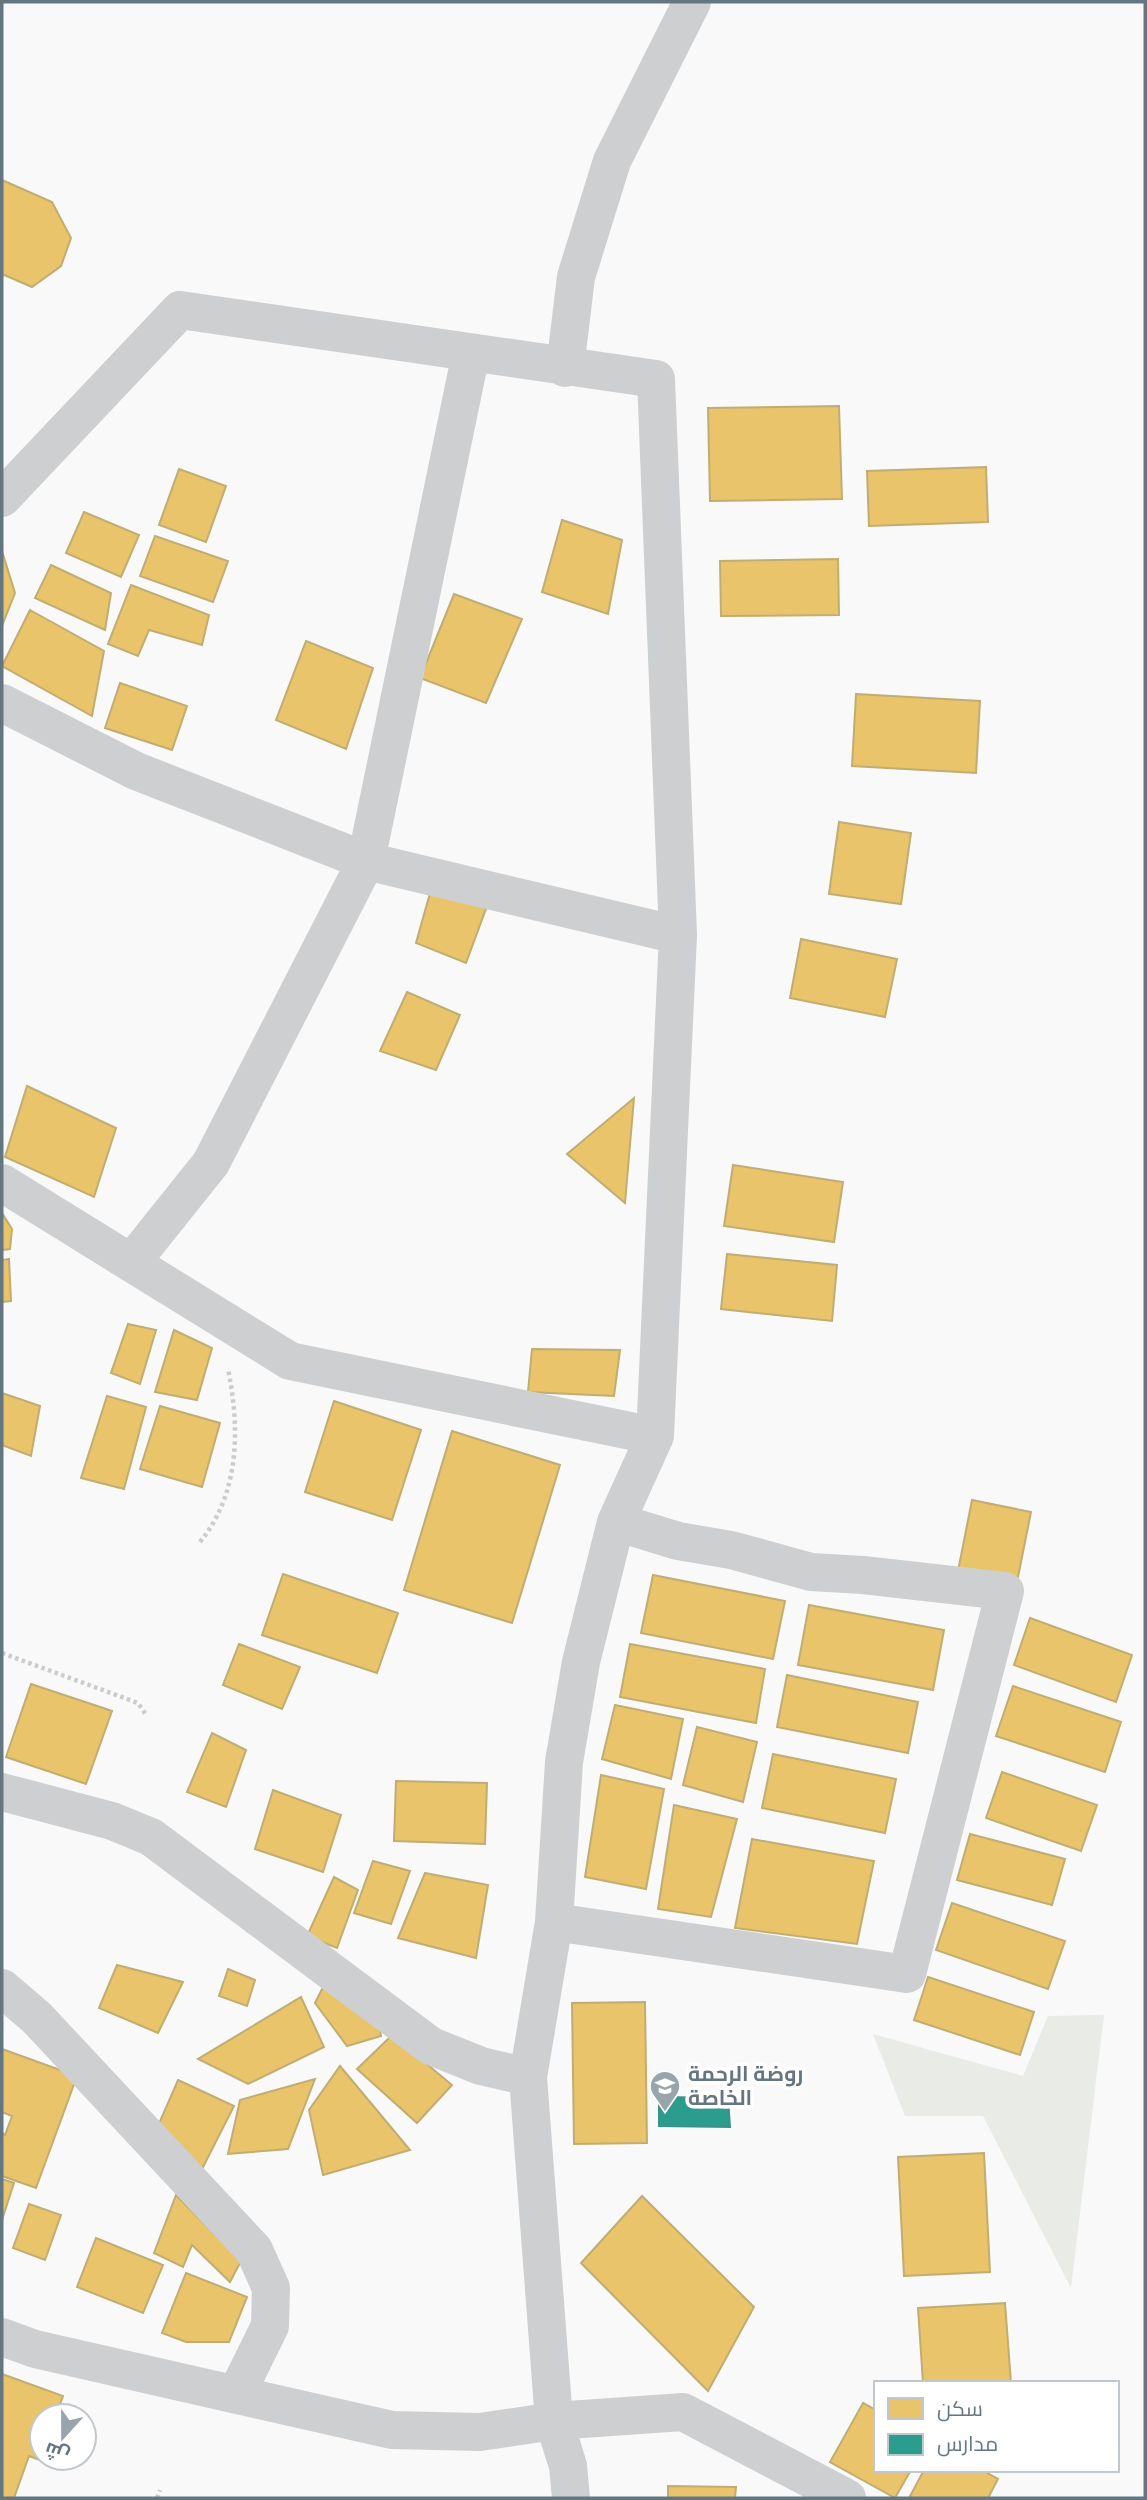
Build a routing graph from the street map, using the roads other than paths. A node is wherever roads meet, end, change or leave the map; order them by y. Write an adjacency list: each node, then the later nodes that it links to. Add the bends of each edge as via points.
1 (692, 2): 3 (street, via 612,161 576,277)
2 (471, 353): 3 (street); 4 (street, via 180,310); 6 (street)
3 (565, 368): 7 (street, via 656,379)
4 (2, 498)
5 (2, 703): 6 (street, via 136,771)
6 (366, 861): 7 (street); 9 (street, via 211,1163)
7 (678, 935): 10 (street)
8 (2, 1184): 9 (street)
9 (131, 1264): 10 (street, via 290,1361)
10 (656, 1436): 11 (street)
11 (616, 1522): 13 (street, via 581,1662 564,1762); 13 (street, via 811,1572 1005,1591 907,1973)
12 (2, 1792): 15 (street, via 112,1821 151,1837 431,2046 481,2066)
13 (554, 1922): 15 (street)
14 (2, 1988): 17 (street, via 37,2018 254,2250 271,2288 270,2326)
15 (528, 2077): 18 (street)
16 (2, 2337): 17 (street)
17 (236, 2395): 18 (street, via 392,2430 480,2432)
18 (554, 2421): 19 (street, via 568,2466); 20 (street, via 682,2412)
19 (571, 2498)
20 (847, 2498)

